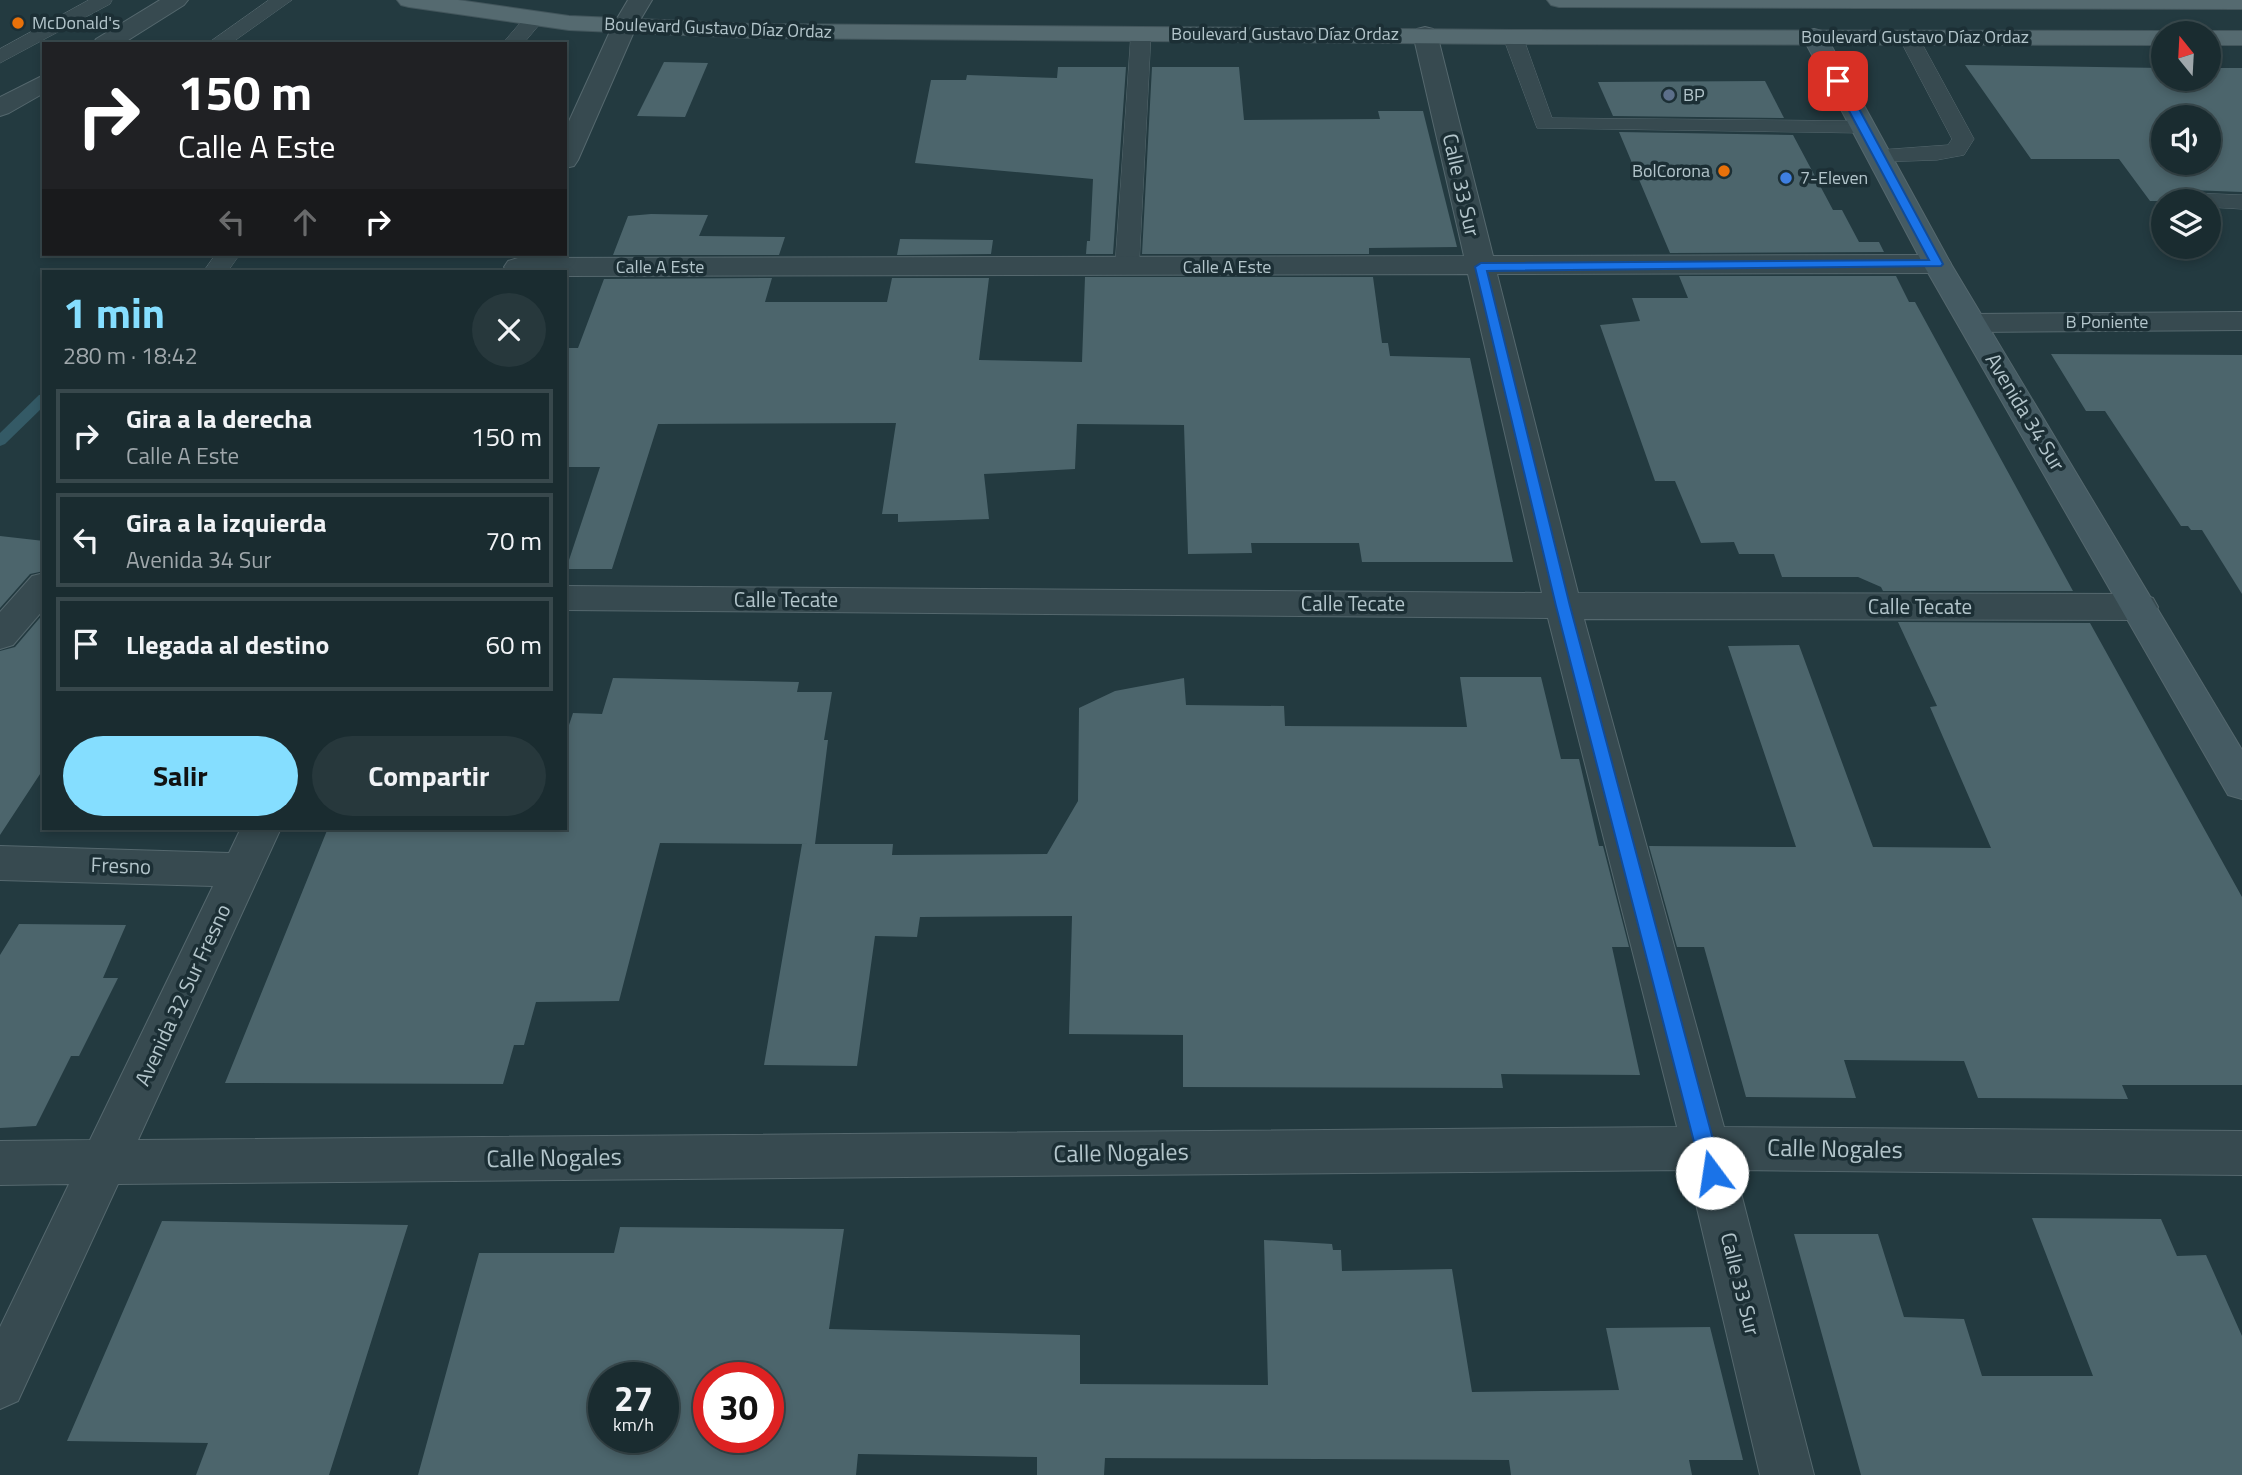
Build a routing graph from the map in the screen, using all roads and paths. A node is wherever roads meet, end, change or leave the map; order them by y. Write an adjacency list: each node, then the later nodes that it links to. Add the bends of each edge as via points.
1 (103, 0): 13 (lane)
2 (176, 0): 21 (street)
3 (282, 0): 22 (lane)
4 (409, 0): 9 (main road, Boulevard Gustavo Díaz Ordaz)
5 (640, 0): 10 (street)
6 (1559, 0): 7 (main road, Boulevard Gustavo Díaz Ordaz)
7 (1792, 1): 8 (main road, Boulevard Gustavo Díaz Ordaz); 14 (main road)
8 (2242, 2)
9 (534, 19): 10 (main road, Boulevard Gustavo Díaz Ordaz); 23 (lane)
10 (624, 27): 11 (main road, Boulevard Gustavo Díaz Ordaz); 28 (street)
11 (1141, 33): 12 (main road, Boulevard Gustavo Díaz Ordaz); 34 (lane)
12 (1425, 34): 15 (main road, Boulevard Gustavo Díaz Ordaz); 35 (street, Calle 33 Sur)
13 (38, 36): 20 (lane); 24 (lane)
14 (1814, 36): 15 (main road, Boulevard Gustavo Díaz Ordaz); 16 (main road, Boulevard Gustavo Díaz Ordaz); 27 (main road, Avenida 34 Sur)
15 (1513, 37): 27 (lane, via 1545,124)
16 (1909, 38): 17 (main road, Boulevard Gustavo Díaz Ordaz); 29 (lane, via 1963,139 1956,150 1937,154)
17 (2151, 38)
18 (2221, 38): 19 (main road)
19 (2242, 38)
20 (63, 41)
21 (108, 42)
22 (221, 42)
23 (514, 42)
24 (0, 57)
25 (42, 83): 26 (street)
26 (0, 108)
27 (1863, 127): 29 (main road, Avenida 34 Sur)
28 (567, 156)
29 (1879, 156): 33 (main road, Avenida 34 Sur)
30 (2221, 201): 31 (lane)
31 (2242, 202)
32 (519, 264): 34 (street, Calle A Este)
33 (1937, 264): 35 (street, Calle A Este); 37 (main road, Avenida 34 Sur)
34 (1127, 267): 35 (street, Calle A Este)
35 (1481, 267): 40 (street, Calle 33 Sur)
36 (2242, 321): 37 (street, B Poniente)
37 (1973, 323): 41 (main road, Avenida 34 Sur)
38 (42, 587): 42 (street)
39 (567, 598): 40 (street, Calle Tecate)
40 (1563, 606): 41 (street, Calle Tecate); 47 (street, Calle 33 Sur)
41 (2140, 607): 43 (main road, Avenida 34 Sur)
42 (0, 636)
43 (2242, 784)
44 (260, 830): 46 (street, Avenida 32 Sur Fresno)
45 (0, 863): 46 (street, Fresno)
46 (242, 870): 49 (street, Avenida 32 Sur Fresno)
47 (1706, 1148): 48 (street, Calle Nogales); 49 (street, Calle Nogales); 52 (street, Calle 33 Sur)
48 (2242, 1153)
49 (104, 1162): 50 (street, Calle Nogales); 51 (street, Avenida 32 Sur Fresno)
50 (0, 1163)
51 (0, 1383)
52 (1787, 1475)

